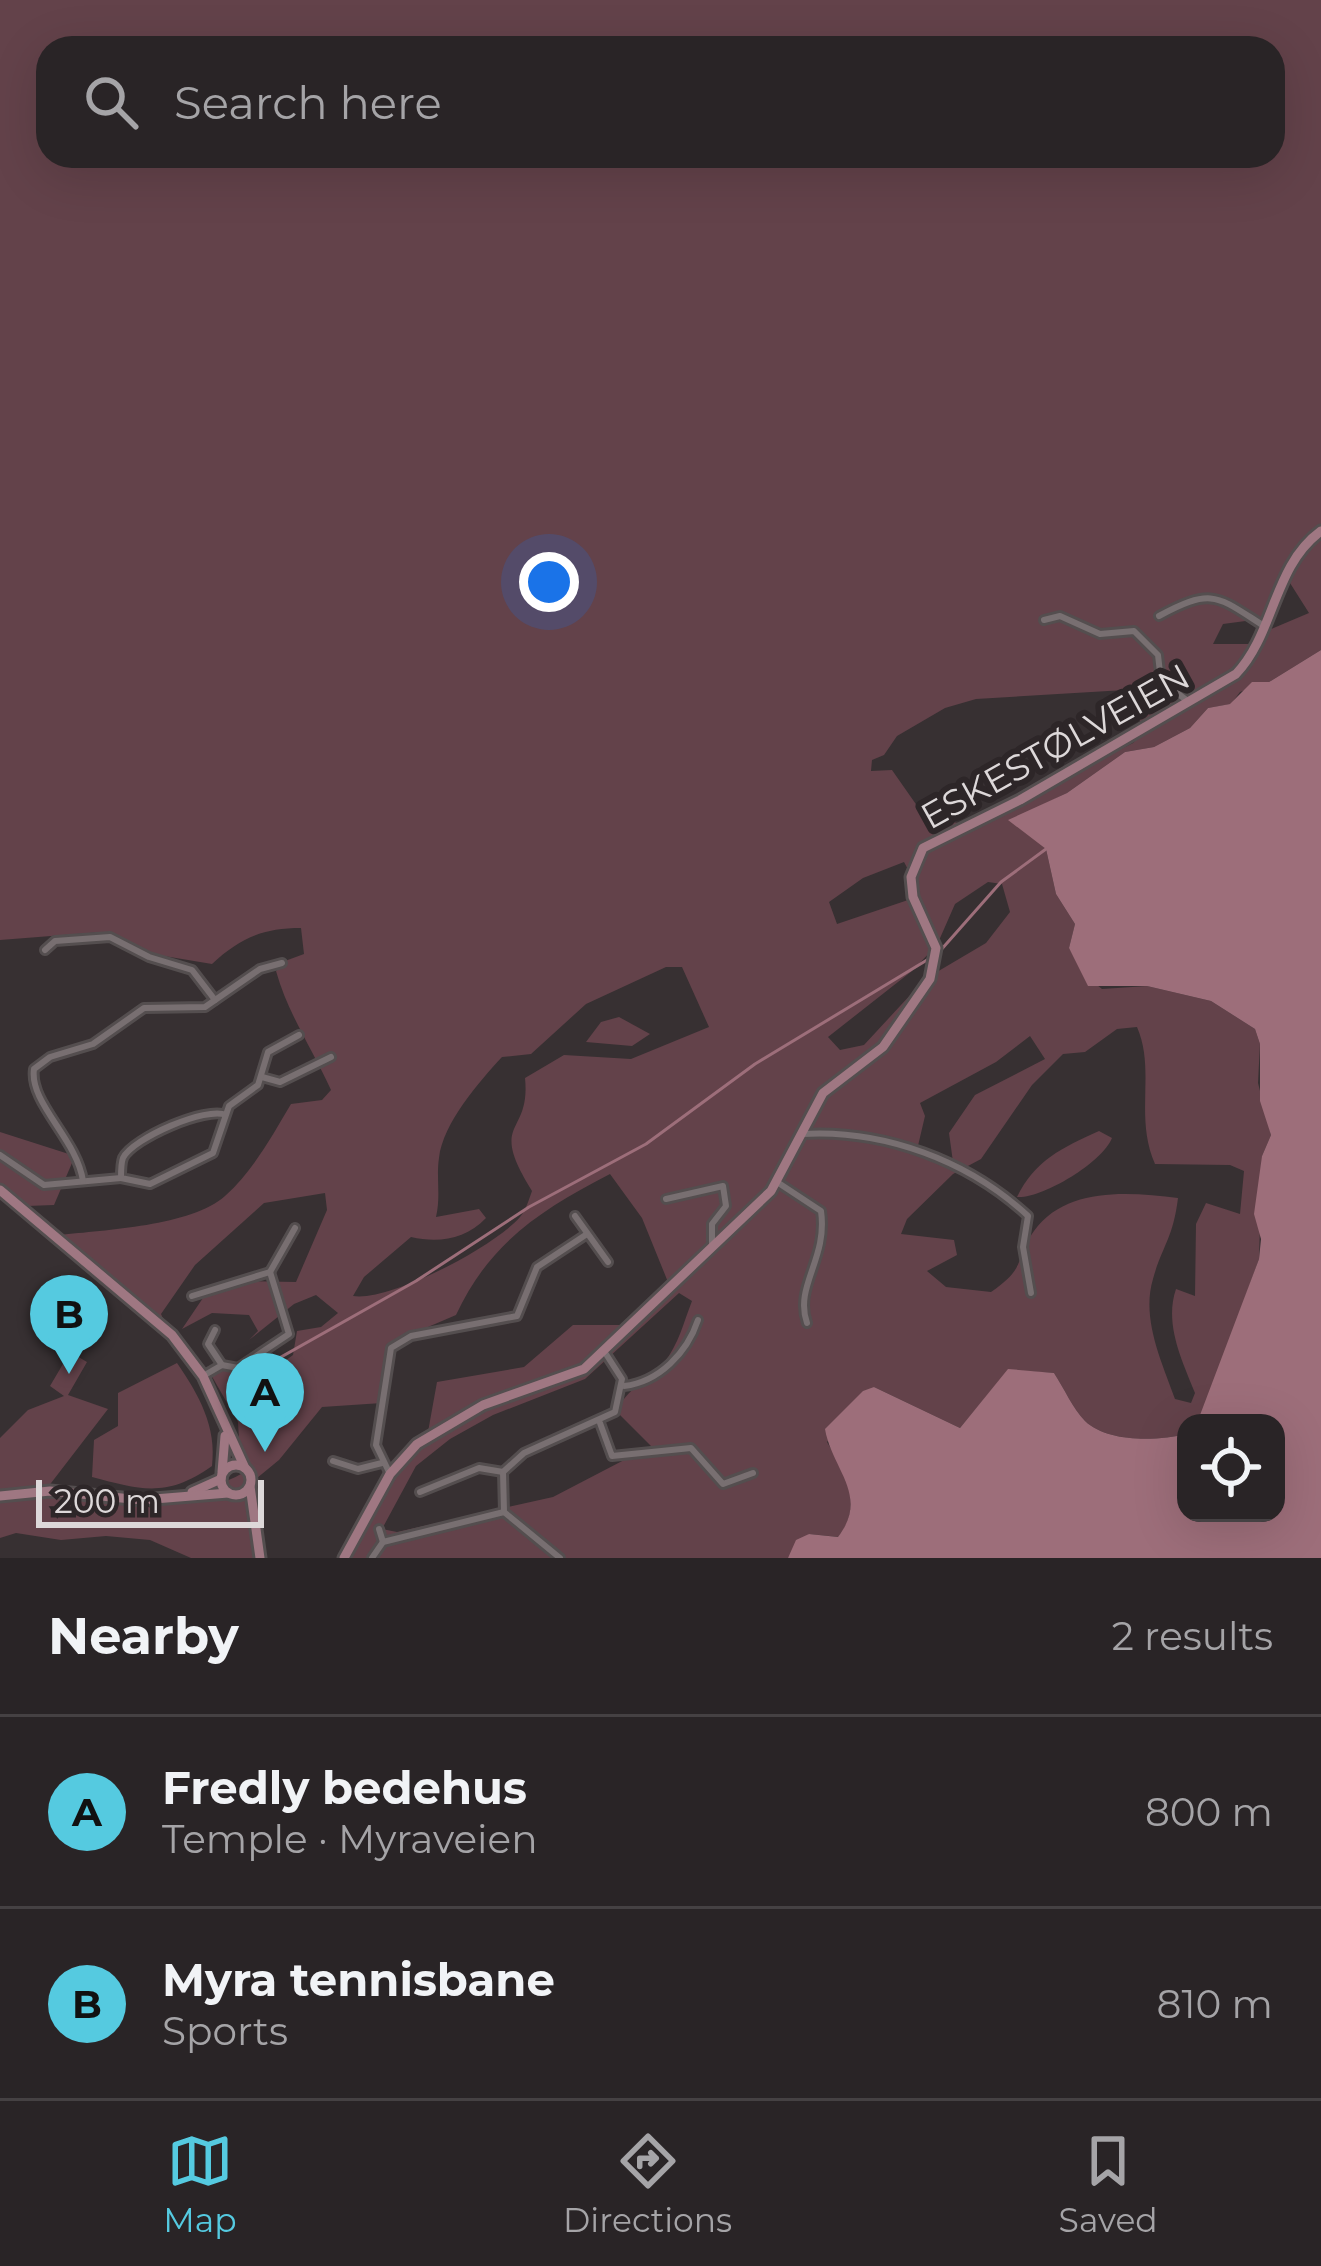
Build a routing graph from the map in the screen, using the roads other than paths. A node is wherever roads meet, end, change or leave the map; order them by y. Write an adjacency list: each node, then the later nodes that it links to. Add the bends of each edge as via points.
1 (1321, 531): 4 (main road, ESKESTØLVEIEN, via 1295,559)
2 (1160, 616): 4 (street, via 1209,595)
3 (1044, 620): 5 (street, via 1060,616 1100,634 1134,632 1159,655 1161,681)
4 (1264, 626): 5 (main road, ESKESTØLVEIEN, via 1249,660)
5 (1192, 704): 13 (main road, ESKESTØLVEIEN, via 922,848 912,887 936,954 930,979 883,1047 823,1093)
6 (45, 950): 8 (street, via 56,941 110,937 192,970)
7 (282, 963): 8 (street)
8 (215, 1000): 16 (street, via 144,1008 93,1044 34,1069 34,1091 76,1149)
9 (299, 1035): 11 (street, via 268,1052)
10 (331, 1057): 11 (street, via 280,1082)
11 (262, 1076): 12 (street)
12 (226, 1115): 15 (street, via 206,1111 133,1148); 15 (street, via 213,1153 150,1184)
13 (799, 1134): 17 (main road, ESKESTØLVEIEN); 26 (street, via 944,1157 1015,1204 1028,1216 1023,1246)
14 (0, 1155): 16 (street, via 44,1185)
15 (121, 1178): 16 (street)
16 (83, 1181)
17 (777, 1182): 23 (main road, ESKESTØLVEIEN); 29 (street, via 820,1211 822,1250 801,1306)
18 (0, 1190): 33 (main road, via 154,1317)
19 (666, 1199): 23 (street, via 723,1186 727,1206 712,1224)
20 (575, 1216): 22 (street)
21 (295, 1228): 25 (street)
22 (587, 1234): 24 (street); 38 (street, via 538,1267 517,1316 411,1336 391,1348 376,1445)
23 (712, 1244): 31 (main road, ESKESTØLVEIEN)
24 (608, 1262)
25 (270, 1272): 27 (street); 32 (street, via 289,1334 238,1368)
26 (1031, 1292)
27 (193, 1296)
28 (698, 1320): 34 (street, via 655,1378)
29 (807, 1324)
30 (215, 1330): 32 (street, via 208,1344)
31 (604, 1351): 34 (street); 42 (main road, ESKESTØLVEIEN, via 572,1375 467,1413 417,1444)
32 (222, 1365): 33 (street)
33 (203, 1376): 36 (main road)
34 (624, 1386): 35 (street, via 615,1412)
35 (600, 1423): 40 (street, via 524,1454); 41 (street, via 612,1456 691,1448 723,1484)
36 (223, 1425): 39 (main road); 43 (main road)
37 (333, 1461): 38 (street)
38 (382, 1463): 42 (street)
39 (245, 1468): 43 (main road, via 233,1465); 44 (main road)
40 (502, 1472): 45 (street, via 479,1468); 49 (street)
41 (754, 1473)
42 (391, 1474): 53 (main road, ESKESTØLVEIEN)
43 (222, 1476): 46 (main road); 48 (main road)
44 (250, 1485): 46 (main road); 52 (main road)
45 (420, 1492)
46 (231, 1494): 48 (main road); 52 (main road)
47 (0, 1496): 48 (main road)
48 (170, 1498)
49 (503, 1512): 51 (street); 55 (street)
50 (379, 1529): 51 (street)
51 (383, 1542): 54 (street)
52 (260, 1552)
53 (344, 1558)
54 (371, 1558)
55 (560, 1558)

